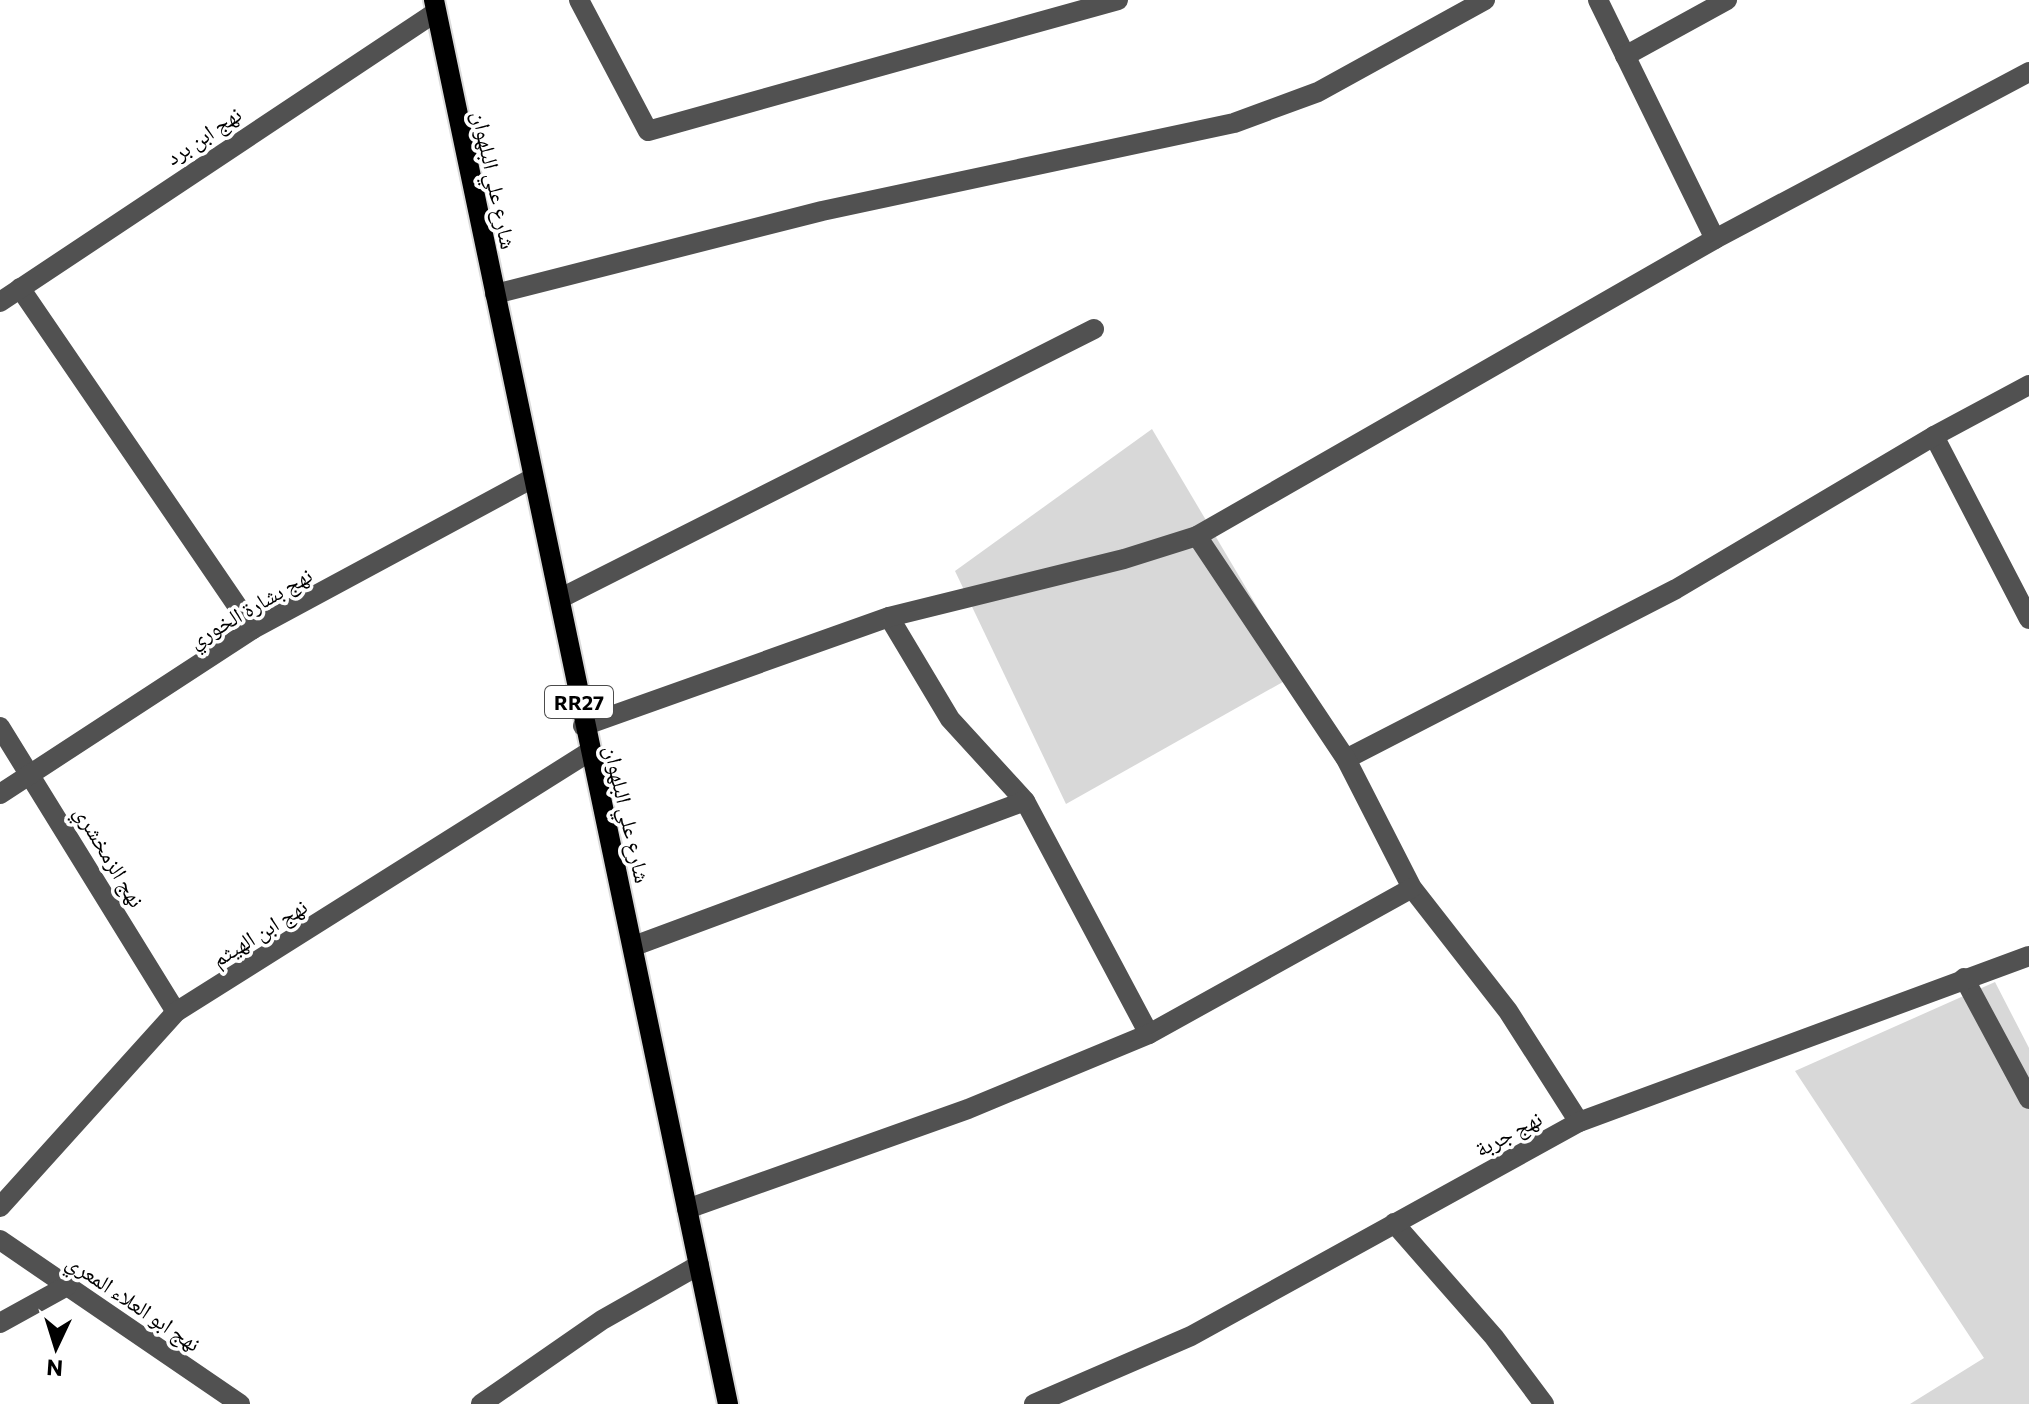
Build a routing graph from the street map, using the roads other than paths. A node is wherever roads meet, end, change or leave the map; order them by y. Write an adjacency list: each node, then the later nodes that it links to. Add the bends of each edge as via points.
1 (579, 0): 2 (street, via 648,131)
2 (1118, 0)
3 (1485, 0): 11 (street, via 1309,96 1234,123 822,211)
4 (1598, 0): 7 (street)
5 (1727, 0): 7 (street)
6 (435, 6): 10 (street, نهج ابن برد); 11 (main road, شارع علي البلهوان / RR27)
7 (1625, 56): 9 (street)
8 (2029, 72): 9 (street)
9 (1715, 239): 17 (street)
10 (20, 288): 12 (street, نهج ابن برد); 21 (street)
11 (495, 294): 16 (main road, شارع علي البلهوان / RR27)
12 (0, 302)
13 (1094, 329): 18 (street)
14 (2029, 385): 15 (street)
15 (1934, 436): 20 (street); 25 (street, via 1676,589)
16 (533, 478): 18 (main road, شارع علي البلهوان / RR27); 21 (street, نهج بشارة الخوري)
17 (1197, 536): 19 (street); 25 (street)
18 (561, 598): 22 (main road, شارع علي البلهوان / RR27)
19 (889, 617): 22 (street); 28 (street, via 950,719)
20 (2029, 619)
21 (253, 629): 26 (street, نهج بشارة الخوري)
22 (583, 726): 24 (main road, شارع علي البلهوان / RR27)
23 (0, 727): 26 (street, نهج الزمخشري)
24 (589, 752): 30 (main road, شارع علي البلهوان / RR27); 33 (street, نهج ابن الهيثم)
25 (1346, 759): 29 (street)
26 (31, 772): 27 (street, نهج بشارة الخوري); 33 (street, نهج الزمخشري)
27 (0, 794)
28 (1025, 801): 30 (street); 34 (street)
29 (1412, 888): 34 (street); 36 (street, via 1508,1011)
30 (634, 946): 38 (main road, شارع علي البلهوان / RR27)
31 (2029, 956): 32 (street, نهج جربة)
32 (1964, 978): 35 (street); 36 (street, نهج جربة)
33 (176, 1012): 37 (street, نهج ابن الهيثم)
34 (1149, 1034): 38 (street, via 968,1109)
35 (2029, 1099)
36 (1579, 1122): 39 (street, نهج جربة)
37 (0, 1207)
38 (687, 1209): 41 (main road, شارع علي البلهوان / RR27)
39 (1394, 1223): 44 (street, نهج جربة); 49 (street, via 1494,1337)
40 (0, 1240): 42 (street, نهج ابو العلاء المعري)
41 (699, 1265): 46 (street, via 602,1320); 47 (main road, شارع علي البلهوان / RR27)
42 (67, 1286): 43 (street); 45 (street, نهج ابو العلاء المعري)
43 (0, 1323)
44 (1069, 1398): 48 (street, نهج جربة)
45 (240, 1404)
46 (481, 1404)
47 (728, 1404)
48 (1034, 1404)
49 (1544, 1404)

